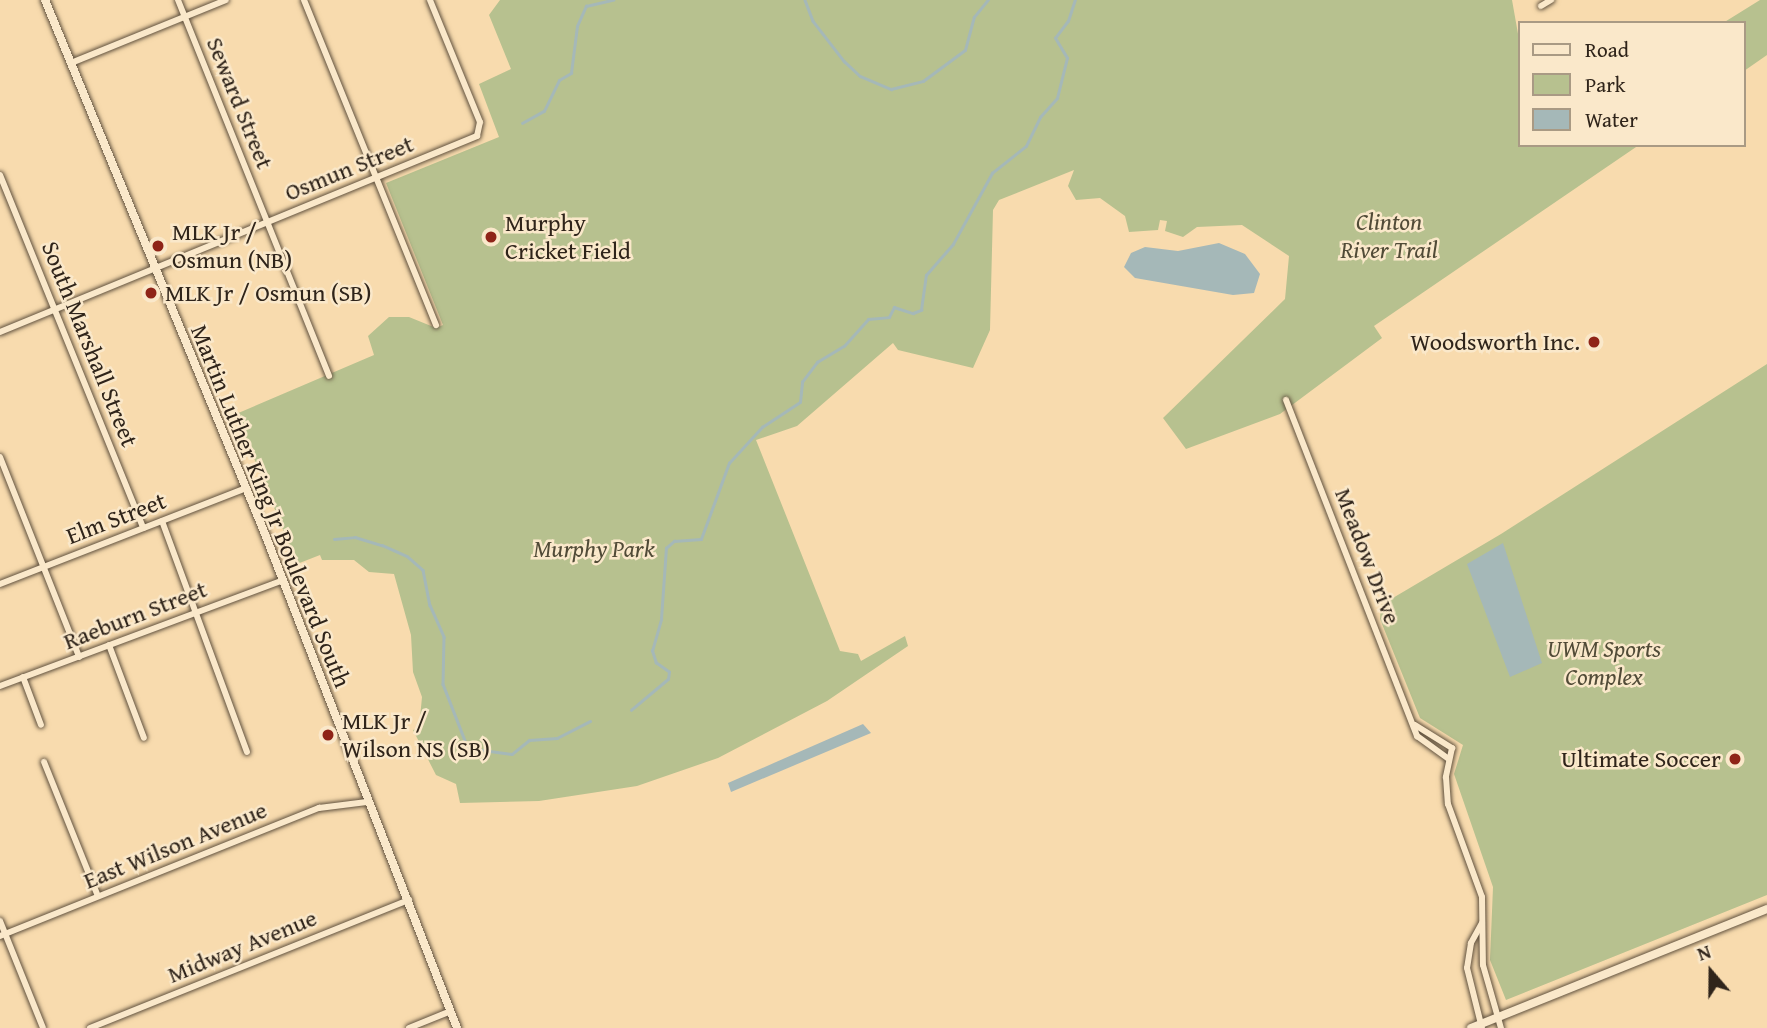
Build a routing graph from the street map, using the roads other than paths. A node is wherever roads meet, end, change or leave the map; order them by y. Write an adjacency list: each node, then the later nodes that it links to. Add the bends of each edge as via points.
1 (45, 0): 9 (main road, Martin Luther King Jr Boulevard South)
2 (178, 0): 8 (street, Seward Street)
3 (226, 0): 8 (street)
4 (304, 0): 11 (street)
5 (430, 0): 11 (street, Osmun Street, via 480,122 478,134)
6 (1551, 0): 7 (street)
7 (1541, 6)
8 (185, 17): 9 (street); 12 (street, Seward Street)
9 (71, 63): 13 (main road, Martin Luther King Jr Boulevard South)
10 (0, 174): 14 (street, South Marshall Street)
11 (376, 177): 12 (street, Osmun Street); 15 (street)
12 (267, 222): 13 (street, Osmun Street); 17 (street, Seward Street)
13 (155, 269): 14 (street, Osmun Street); 20 (main road, Martin Luther King Jr Boulevard South)
14 (55, 311): 16 (street, Osmun Street); 22 (street, South Marshall Street)
15 (436, 326)
16 (0, 332)
17 (329, 376)
18 (1286, 400): 32 (street, Meadow Drive)
19 (0, 457): 23 (street)
20 (246, 488): 21 (street, Elm Street); 24 (main road, Martin Luther King Jr Boulevard South)
21 (162, 521): 22 (street, Elm Street); 26 (street)
22 (143, 528): 23 (street, Elm Street)
23 (43, 567): 25 (street, Elm Street); 28 (street)
24 (283, 580): 26 (street, Raeburn Street); 37 (main road, Martin Luther King Jr Boulevard South)
25 (0, 584)
26 (195, 613): 27 (street, Raeburn Street); 34 (street)
27 (109, 645): 28 (street, Raeburn Street); 33 (street)
28 (79, 657): 29 (street, Raeburn Street)
29 (23, 677): 30 (street, Raeburn Street); 31 (street)
30 (0, 686)
31 (41, 725)
32 (1415, 725): 35 (street, Meadow Drive, via 1421,742); 35 (street, via 1452,748)
33 (144, 738)
34 (247, 752)
35 (1449, 759): 42 (street, via 1448,804 1482,897)
36 (44, 762): 38 (street)
37 (367, 802): 38 (street, East Wilson Avenue, via 319,808); 39 (main road, Martin Luther King Jr Boulevard South)
38 (98, 896): 43 (street, East Wilson Avenue)
39 (409, 900): 46 (main road, Martin Luther King Jr Boulevard South); 50 (street, Midway Avenue)
40 (1767, 909): 47 (main road)
41 (0, 921): 43 (street)
42 (1482, 923): 44 (street); 45 (street, via 1471,943)
43 (3, 934): 49 (street)
44 (1485, 973): 45 (street); 47 (street)
45 (1467, 976): 48 (street)
46 (451, 1011): 51 (street); 52 (main road, Martin Luther King Jr Boulevard South)
47 (1498, 1018): 48 (main road); 54 (street)
48 (1482, 1026): 53 (main road)
49 (43, 1028)
50 (90, 1028)
51 (409, 1028)
52 (457, 1028)
53 (1471, 1028)
54 (1501, 1028)

